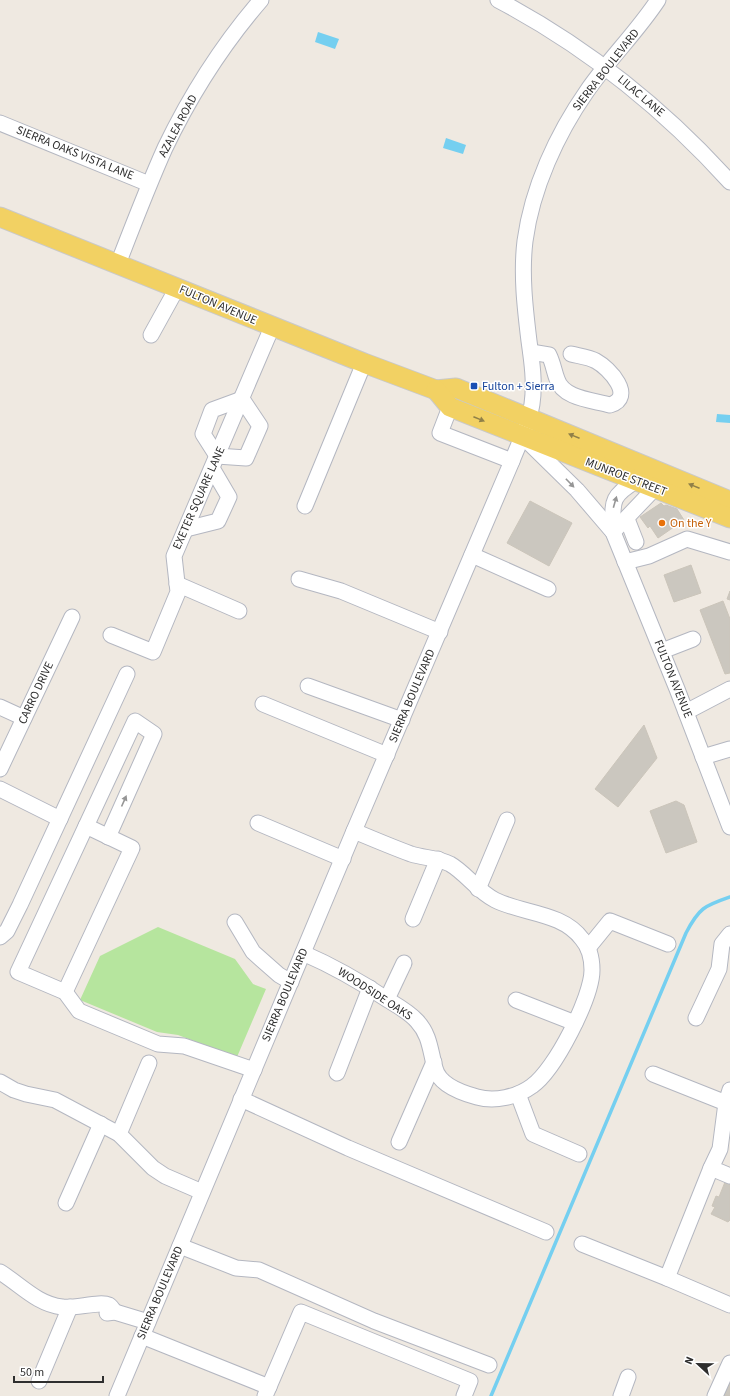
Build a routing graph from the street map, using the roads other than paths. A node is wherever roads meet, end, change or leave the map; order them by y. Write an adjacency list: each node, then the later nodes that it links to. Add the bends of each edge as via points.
1 (261, 0): 7 (street, AZALEA ROAD, via 214,62 188,104)
2 (498, 0): 4 (street, LILAC LANE, via 562,37)
3 (658, 0): 4 (street, SIERRA BOULEVARD)
4 (605, 67): 6 (street, LILAC LANE, via 672,122); 13 (street, SIERRA BOULEVARD, via 587,90 561,134 533,204 525,241 525,300)
5 (0, 123): 7 (street, SIERRA OAKS VISTA LANE)
6 (730, 182)
7 (149, 184): 9 (street, AZALEA ROAD)
8 (0, 217): 9 (main road, FULTON AVENUE)
9 (118, 264): 10 (main road, FULTON AVENUE)
10 (177, 288): 11 (main road, FULTON AVENUE); 12 (street)
11 (272, 327): 15 (main road, FULTON AVENUE); 17 (street, EXETER SQUARE LANE)
12 (151, 335)
13 (531, 352): 14 (street); 19 (street, SIERRA BOULEVARD, via 533,375)
14 (561, 354)
15 (364, 363): 16 (main road, FULTON AVENUE); 26 (street)
16 (436, 390): 18 (main road, FULTON AVENUE); 19 (main road, FULTON AVENUE, via 456,388)
17 (242, 399): 22 (street, EXETER SQUARE LANE); 22 (street, via 212,410 202,434); 22 (street, via 260,426 246,458)
18 (450, 407): 20 (main road, FULTON AVENUE, one-way to 20); 21 (street, via 440,433)
19 (529, 418): 20 (street, SIERRA BOULEVARD); 25 (main road, MUNROE STREET, one-way to 19)
20 (522, 436): 21 (street, SIERRA BOULEVARD); 23 (main road, MUNROE STREET); 30 (street, FULTON AVENUE, one-way to 30, via 577,490)
21 (512, 461): 33 (street, SIERRA BOULEVARD)
22 (215, 462): 29 (street, EXETER SQUARE LANE); 29 (street, via 229,497 218,521)
23 (636, 481): 24 (main road, MUNROE STREET); 30 (street, FULTON AVENUE, one-way to 23, via 615,499 620,490)
24 (654, 488): 27 (main road, MUNROE STREET); 28 (street)
25 (730, 501)
26 (305, 506)
27 (730, 518)
28 (627, 519): 30 (street); 31 (street)
29 (186, 529): 36 (street, EXETER SQUARE LANE, via 174,556)
30 (613, 532): 34 (street, FULTON AVENUE)
31 (636, 542)
32 (730, 552): 34 (street, via 687,539 649,556)
33 (472, 554): 37 (street); 40 (street, SIERRA BOULEVARD)
34 (625, 562): 43 (street, FULTON AVENUE)
35 (298, 579): 40 (street, via 341,591)
36 (177, 584): 38 (street); 41 (street, EXETER SQUARE LANE, via 178,592 153,652)
37 (548, 589)
38 (239, 611)
39 (72, 617): 50 (street, CARRO DRIVE)
40 (440, 632): 51 (street, SIERRA BOULEVARD)
41 (112, 635)
42 (693, 639): 43 (street)
43 (662, 651): 49 (street, FULTON AVENUE)
44 (127, 674): 57 (street)
45 (308, 686): 51 (street)
46 (730, 689): 49 (street)
47 (263, 704): 53 (street)
48 (0, 707): 50 (street)
49 (686, 712): 54 (street, FULTON AVENUE)
50 (24, 718): 55 (street, CARRO DRIVE)
51 (402, 720): 53 (street, SIERRA BOULEVARD)
52 (730, 749): 54 (street)
53 (387, 755): 62 (street, SIERRA BOULEVARD)
54 (703, 756): 61 (street, FULTON AVENUE)
55 (0, 769)
56 (0, 789): 57 (street)
57 (60, 819): 70 (street, via 7,931)
58 (507, 820): 66 (street)
59 (258, 823): 64 (street)
60 (86, 826): 63 (street); 63 (street, one-way to 60, via 154,734 135,721); 78 (street, via 18,972)
61 (730, 828)
62 (354, 831): 64 (street, SIERRA BOULEVARD); 65 (street, WOODSIDE OAKS, via 397,849)
63 (108, 836): 78 (street, via 132,848)
64 (342, 859): 73 (street, SIERRA BOULEVARD)
65 (438, 860): 66 (street, WOODSIDE OAKS, via 457,870); 67 (street)
66 (478, 889): 72 (street, WOODSIDE OAKS, via 510,906 563,922)
67 (413, 919)
68 (235, 922): 76 (street, via 252,952)
69 (730, 934): 75 (street, via 722,944)
70 (0, 937)
71 (668, 944): 72 (street, via 610,921)
72 (588, 948): 82 (street, WOODSIDE OAKS, via 592,971 590,984)
73 (303, 953): 76 (street, SIERRA BOULEVARD); 77 (street, WOODSIDE OAKS)
74 (404, 963): 79 (street)
75 (724, 967): 81 (street)
76 (291, 982): 85 (street, SIERRA BOULEVARD)
77 (370, 988): 79 (street, WOODSIDE OAKS); 86 (street)
78 (65, 992): 85 (street, via 79,1011 158,1044 184,1046)
79 (387, 999): 83 (street, WOODSIDE OAKS, via 408,1013 425,1031)
80 (516, 1000): 82 (street)
81 (696, 1018)
82 (575, 1023): 89 (street, WOODSIDE OAKS, via 544,1076 532,1087)
83 (434, 1062): 89 (street, WOODSIDE OAKS, via 443,1081 463,1093 490,1099); 94 (street)
84 (149, 1063): 93 (street)
85 (254, 1070): 91 (street, SIERRA BOULEVARD)
86 (337, 1073)
87 (653, 1074): 90 (street)
88 (0, 1082): 92 (street, via 26,1094 55,1100)
89 (518, 1094): 95 (street, via 533,1134)
90 (728, 1097): 96 (street, via 720,1149)
91 (242, 1099): 98 (street, SIERRA BOULEVARD); 100 (street, via 348,1148)
92 (101, 1124): 93 (street); 99 (street)
93 (119, 1134): 98 (street, via 153,1168)
94 (399, 1142)
95 (579, 1154)
96 (711, 1168): 97 (street); 104 (street)
97 (730, 1176)
98 (202, 1192): 102 (street, SIERRA BOULEVARD)
99 (66, 1203)
100 (546, 1232)
101 (582, 1244): 104 (street)
102 (180, 1246): 107 (street, SIERRA BOULEVARD); 109 (street, via 236,1268 259,1270 374,1321)
103 (0, 1272): 106 (street, via 49,1305)
104 (667, 1278): 105 (street)
105 (730, 1305)
106 (70, 1307): 107 (street, via 109,1305 115,1312); 111 (street)
107 (145, 1329): 112 (street); 113 (street, SIERRA BOULEVARD)
108 (730, 1363): 116 (street)
109 (489, 1364)
110 (628, 1377): 115 (street)
111 (39, 1381)
112 (267, 1391): 114 (street, via 301,1312 470,1381)
113 (117, 1396)
114 (464, 1396)
115 (621, 1396)
116 (715, 1396)

